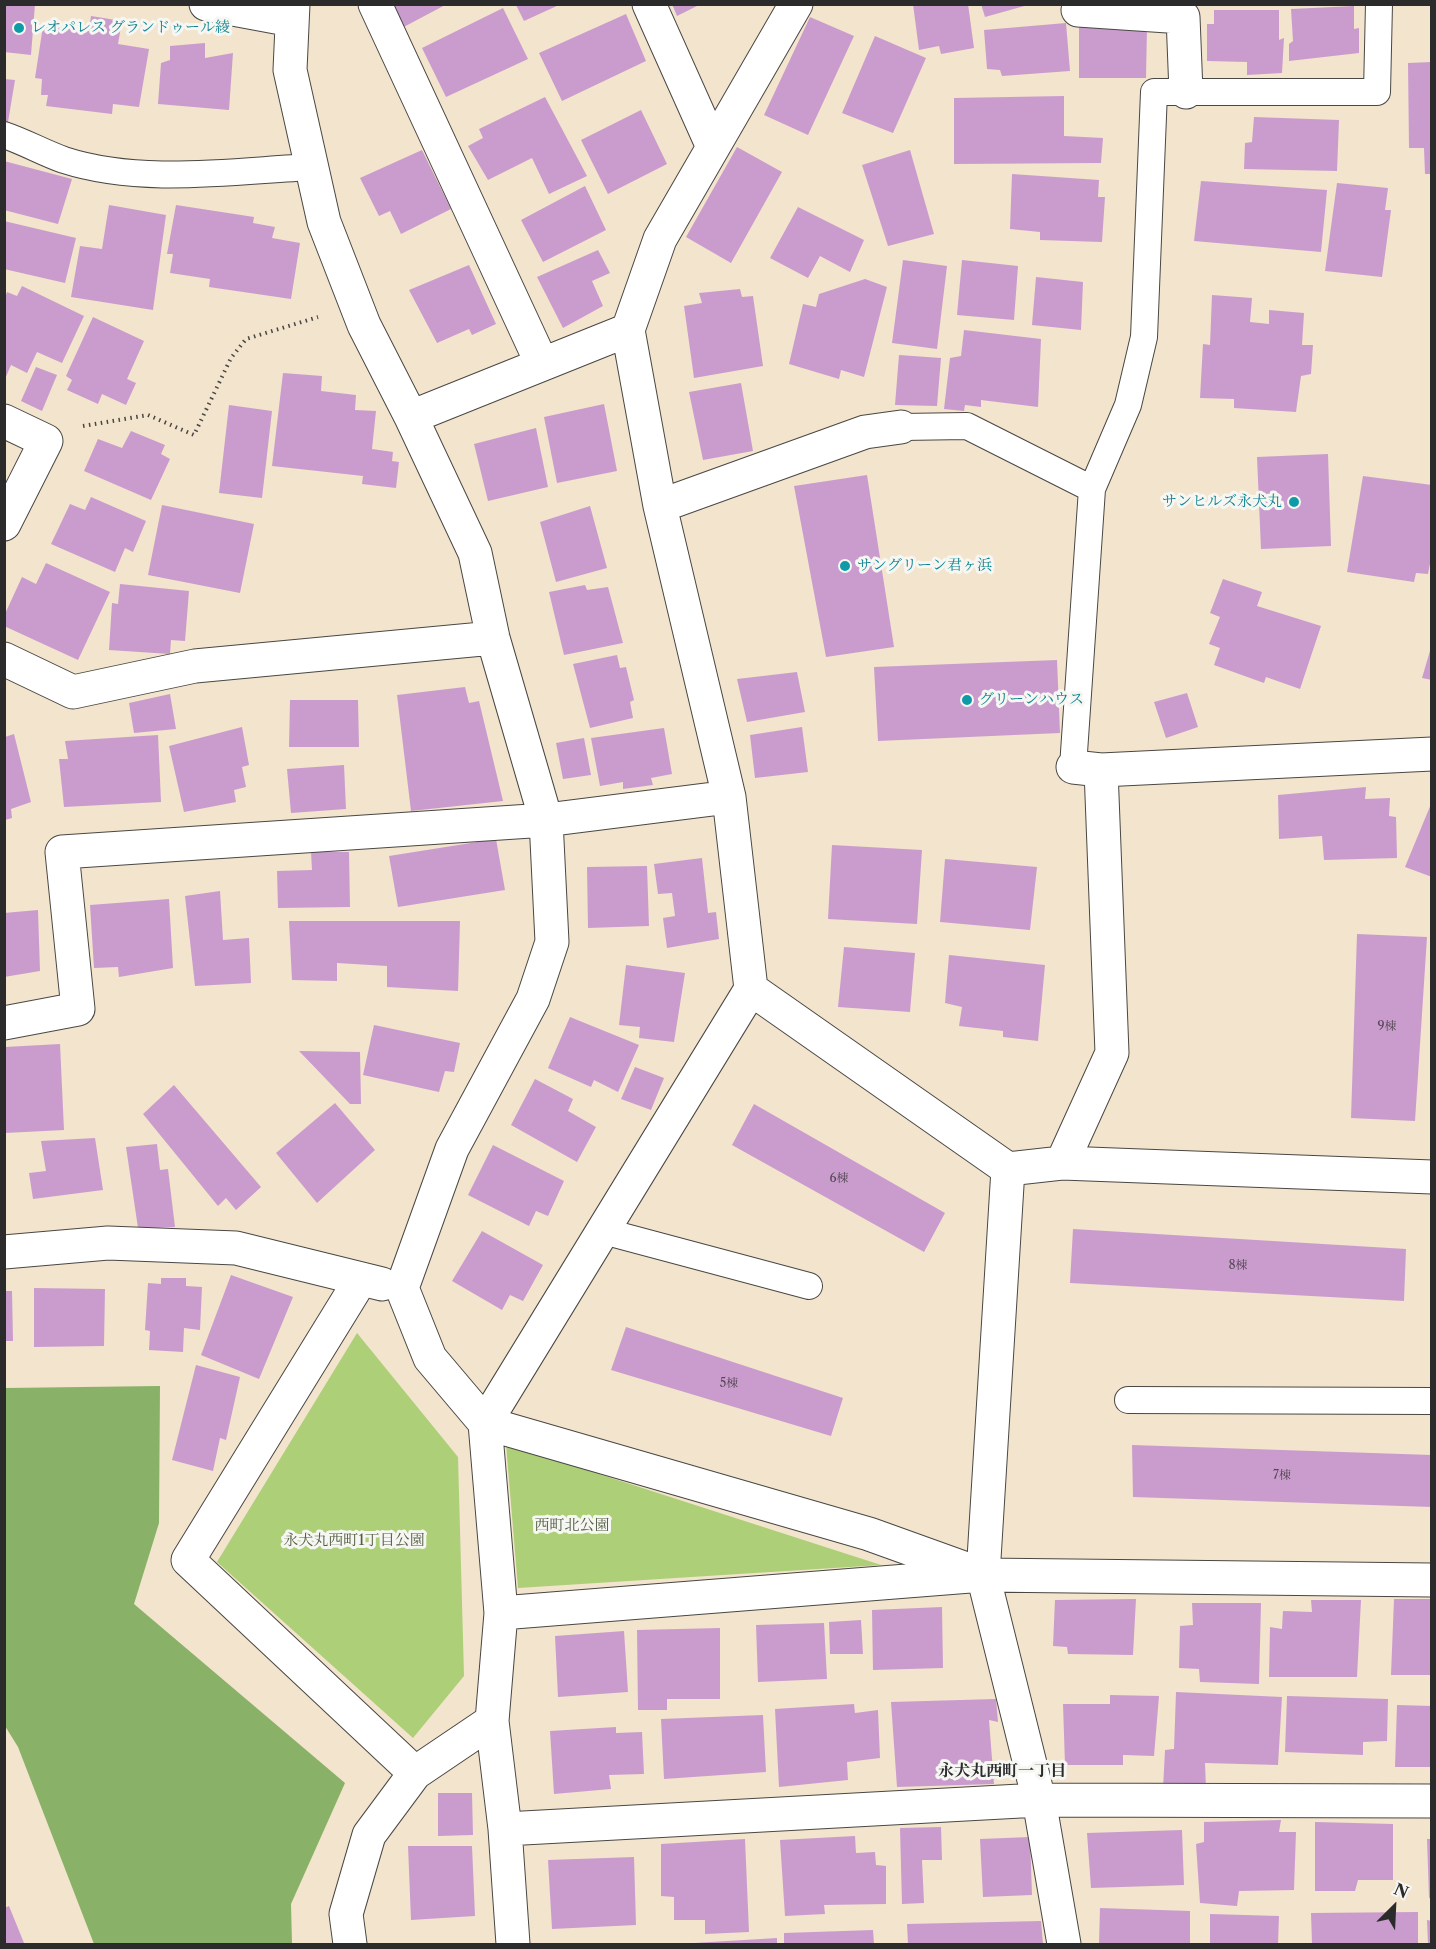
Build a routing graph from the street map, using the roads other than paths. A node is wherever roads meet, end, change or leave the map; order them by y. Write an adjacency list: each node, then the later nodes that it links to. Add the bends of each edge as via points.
1 (206, 4): 7 (street)
2 (375, 4): 13 (street)
3 (649, 4): 10 (street)
4 (796, 4): 10 (street)
5 (1379, 4): 8 (lane, via 1377,92)
6 (1078, 10): 8 (street, via 1183,17)
7 (293, 13): 11 (street, via 290,70)
8 (1186, 92): 17 (lane, via 1154,92 1144,337 1128,405)
9 (4, 135): 11 (lane, via 65,160 115,170 206,174)
10 (712, 147): 12 (street, via 660,239)
11 (312, 167): 14 (street, via 324,222 356,304)
12 (628, 330): 13 (street); 18 (street)
13 (542, 364): 14 (street)
14 (411, 417): 20 (street, via 475,553)
15 (4, 421): 19 (street, via 46,441)
16 (901, 427): 17 (lane, via 967,426); 18 (street, via 865,432)
17 (1092, 489): 23 (lane)
18 (660, 506): 24 (street)
19 (4, 524)
20 (493, 638): 21 (street, via 195,666 73,692); 25 (street)
21 (4, 659)
22 (1431, 754): 23 (street)
23 (1087, 769): 28 (street, via 1112,1053)
24 (729, 797): 25 (street); 26 (street)
25 (546, 820): 27 (street, via 62,852 78,1009); 35 (street, via 552,942 533,999 452,1149)
26 (751, 989): 29 (street); 31 (street)
27 (4, 1023)
28 (1062, 1163): 29 (street); 30 (street)
29 (1008, 1169): 39 (street)
30 (1431, 1177)
31 (603, 1231): 34 (lane); 38 (street)
32 (4, 1252): 33 (street, via 108,1243 236,1248)
33 (361, 1279): 35 (street); 43 (street, via 188,1560)
34 (809, 1286)
35 (402, 1288): 38 (street, via 430,1358)
36 (1128, 1400): 37 (lane)
37 (1431, 1401)
38 (485, 1423): 39 (street, via 869,1534); 41 (street)
39 (983, 1575): 40 (street); 41 (street); 44 (street)
40 (1431, 1580)
41 (501, 1613): 42 (street)
42 (492, 1721): 43 (street); 46 (street)
43 (415, 1773): 47 (street, via 369,1834 346,1914)
44 (1039, 1800): 45 (street); 46 (street); 49 (street)
45 (1431, 1801)
46 (505, 1829): 48 (street)
47 (350, 1944)
48 (513, 1944)
49 (1064, 1944)

